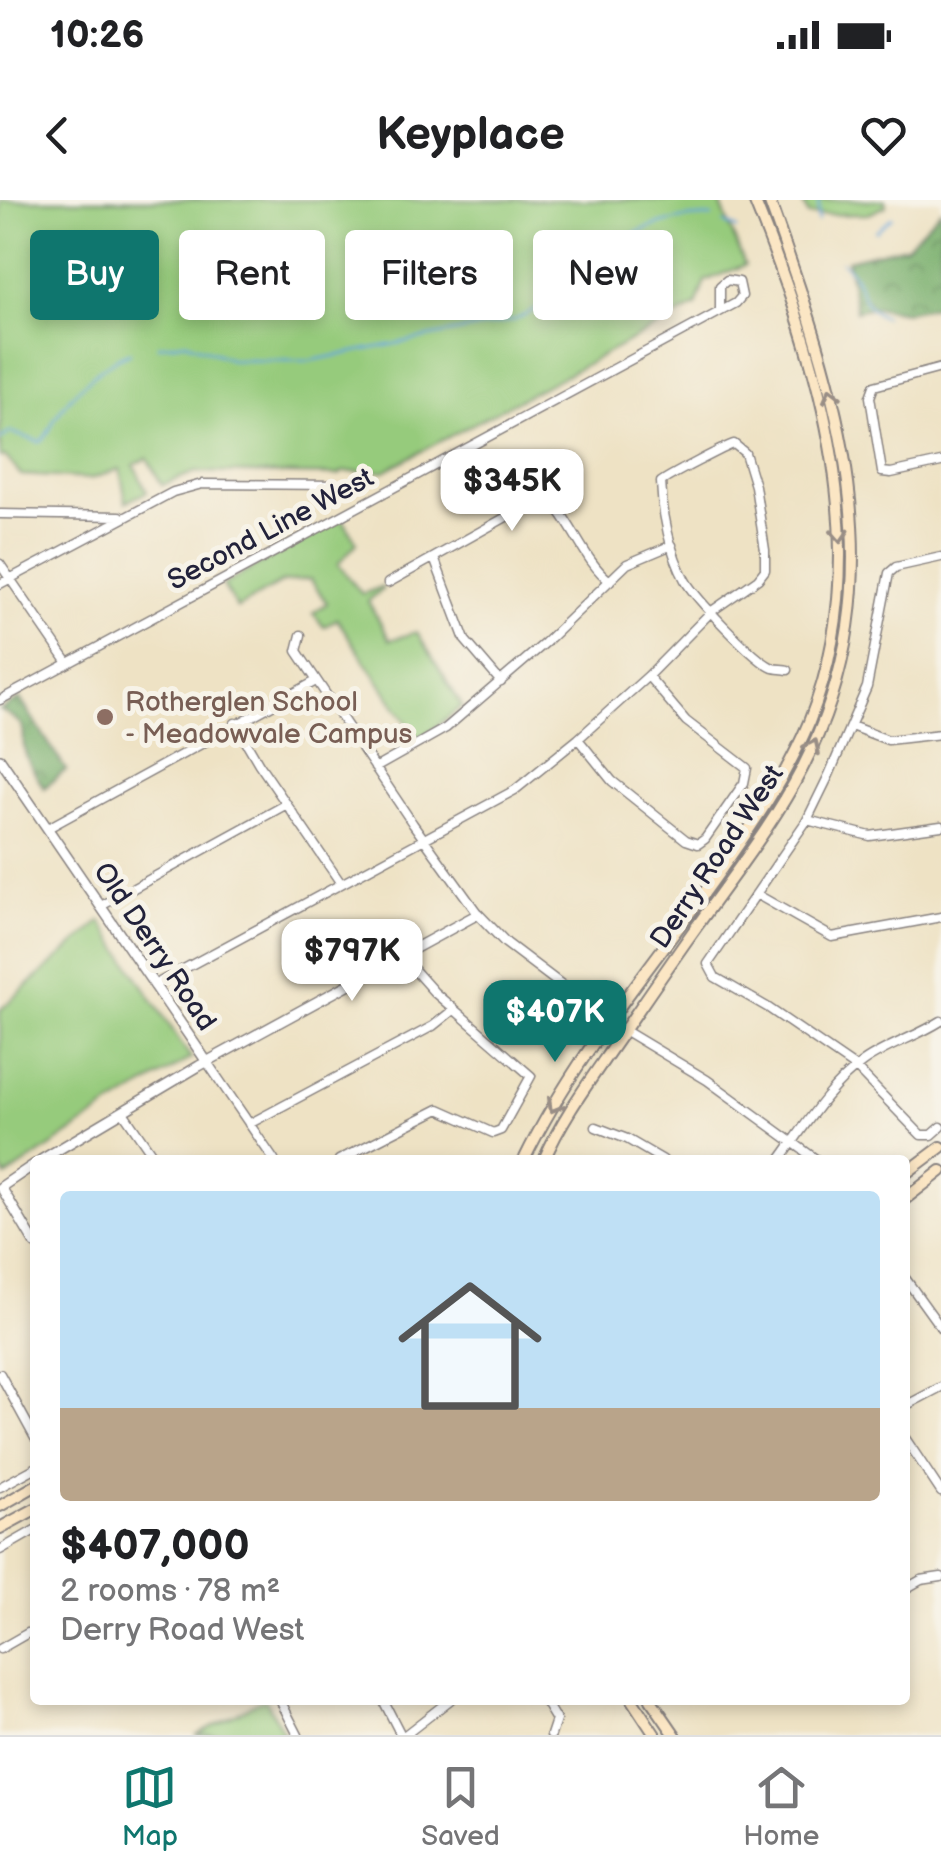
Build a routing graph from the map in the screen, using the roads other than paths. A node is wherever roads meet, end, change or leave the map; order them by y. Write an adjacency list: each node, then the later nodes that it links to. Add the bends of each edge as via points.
1 (769, 200): 46 (main road, Derry Road West, one-way to 1, via 802,770 838,678 850,616 855,538 840,428)
2 (756, 203): 44 (main road, Derry Road West, one-way to 44, via 826,426 841,540 836,616 814,705 790,762)
3 (720, 309): 19 (street, Second Line West)
4 (941, 368): 5 (street, via 874,386 870,397 882,472)
5 (941, 462)
6 (338, 485): 8 (street, via 202,484)
7 (0, 514): 8 (street)
8 (124, 516): 13 (street)
9 (672, 545): 14 (street, via 627,564); 17 (street, via 685,580); 17 (street, via 661,482 722,447 741,448 755,486 764,570)
10 (941, 556): 26 (street, via 888,573 874,659)
11 (434, 558): 14 (street, via 546,498); 15 (street); 23 (street, via 465,640)
12 (0, 564): 13 (street)
13 (10, 578): 16 (street); 19 (street)
14 (610, 581): 23 (street)
15 (388, 583)
16 (0, 584)
17 (712, 611): 20 (street, via 754,654 774,669); 21 (street)
18 (301, 634): 22 (street, via 297,651)
19 (68, 663): 24 (street, Second Line West)
20 (788, 670)
21 (648, 676): 28 (street); 28 (street, via 686,721 746,768 744,783 705,839 686,840 624,792)
22 (316, 681): 25 (street); 30 (street)
23 (501, 682): 30 (street, via 446,728)
24 (0, 700)
25 (235, 723): 31 (street); 34 (street)
26 (850, 726): 27 (street, via 888,740); 32 (street)
27 (941, 734)
28 (578, 740): 35 (street, via 515,790)
29 (0, 758): 34 (street, Old Derry Road)
30 (375, 768): 35 (street)
31 (286, 804): 36 (street); 38 (street)
32 (807, 820): 33 (street, via 870,836); 37 (street)
33 (941, 826)
34 (48, 828): 38 (street, Old Derry Road)
35 (423, 838): 36 (street); 39 (street)
36 (340, 882): 42 (street)
37 (756, 894): 40 (street, via 832,937); 48 (street, via 710,959 710,972)
38 (101, 906): 42 (street, Old Derry Road)
39 (478, 914): 41 (street); 44 (street)
40 (941, 917)
41 (402, 955): 43 (street); 47 (street)
42 (154, 984): 47 (street, Old Derry Road)
43 (454, 1010): 50 (street); 58 (street, via 531,1076 501,1130 493,1133 439,1109)
44 (609, 1021): 46 (street); 59 (main road, Derry Road West, one-way to 59)
45 (941, 1021): 48 (street)
46 (624, 1032): 53 (street); 60 (main road, Derry Road West)
47 (208, 1062): 49 (street); 50 (street, Old Derry Road)
48 (856, 1068): 52 (street, via 921,1134); 53 (street, via 834,1086)
49 (123, 1112): 55 (street); 56 (street)
50 (249, 1124): 57 (street, Old Derry Road)
51 (596, 1127): 61 (street)
52 (941, 1128)
53 (794, 1142): 62 (street); 63 (street)
54 (941, 1147): 65 (main road)
55 (50, 1155)
56 (153, 1155)
57 (271, 1155)
58 (349, 1155)
59 (527, 1155)
60 (546, 1155)
61 (654, 1155)
62 (784, 1155)
63 (811, 1155)
64 (30, 1167): 67 (street)
65 (910, 1170)
66 (941, 1171): 68 (main road)
67 (0, 1188): 69 (street)
68 (910, 1195)
69 (30, 1236)
70 (910, 1285): 71 (street)
71 (941, 1328)
72 (2, 1381): 75 (street)
73 (941, 1386): 74 (street)
74 (910, 1403)
75 (30, 1429)
76 (910, 1446): 80 (street)
77 (30, 1471): 78 (street)
78 (0, 1487)
79 (30, 1489): 81 (main road)
80 (941, 1492)
81 (0, 1506)
82 (30, 1512): 83 (main road)
83 (0, 1528)
84 (30, 1533): 85 (street)
85 (0, 1550)
86 (941, 1577): 87 (street)
87 (910, 1586)
88 (30, 1633): 89 (street)
89 (0, 1648)
90 (283, 1705): 96 (street)
91 (385, 1705): 97 (street)
92 (443, 1705): 97 (street)
93 (547, 1705): 98 (street, via 556,1720)
94 (635, 1705): 99 (main road)
95 (654, 1705): 100 (main road)
96 (298, 1735)
97 (403, 1735)
98 (551, 1735)
99 (655, 1735)
100 (674, 1735)

